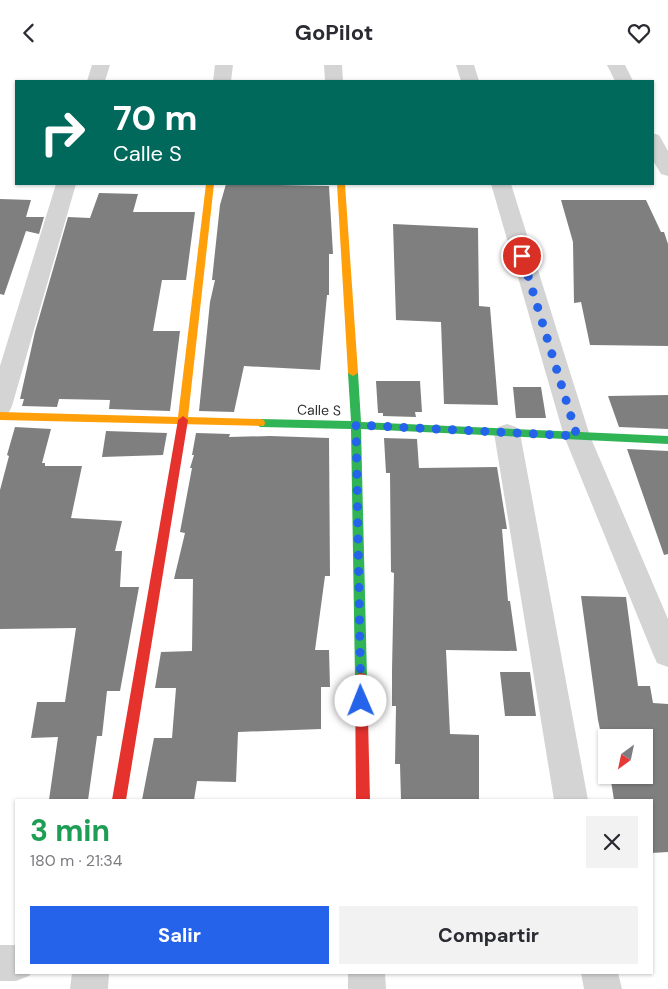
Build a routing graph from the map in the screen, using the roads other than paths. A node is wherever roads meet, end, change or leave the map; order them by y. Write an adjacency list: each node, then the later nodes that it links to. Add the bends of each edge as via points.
1 (100, 65): 6 (street)
2 (224, 65): 7 (street)
3 (334, 65): 8 (street)
4 (465, 65): 9 (street)
5 (616, 65): 10 (street)
6 (96, 80)
7 (222, 80)
8 (334, 80)
9 (470, 80)
10 (624, 80)
11 (654, 143): 12 (street)
12 (668, 170)
13 (66, 185): 17 (street)
14 (210, 185): 19 (street)
15 (341, 185): 20 (street)
16 (501, 185): 22 (street)
17 (0, 406)
18 (0, 416): 19 (street, Calle S)
19 (183, 422): 20 (street, Calle S); 25 (street)
20 (356, 425): 21 (street, Calle S); 26 (street)
21 (508, 433): 22 (street, Calle S); 27 (street)
22 (577, 436): 23 (street, Calle S); 24 (street)
23 (668, 440)
24 (668, 654)
25 (119, 799)
26 (363, 799)
27 (570, 799)
28 (0, 963): 29 (street)
29 (15, 963)
30 (91, 974): 33 (street)
31 (367, 974): 34 (street)
32 (600, 974): 35 (street)
33 (88, 989)
34 (367, 989)
35 (603, 989)

